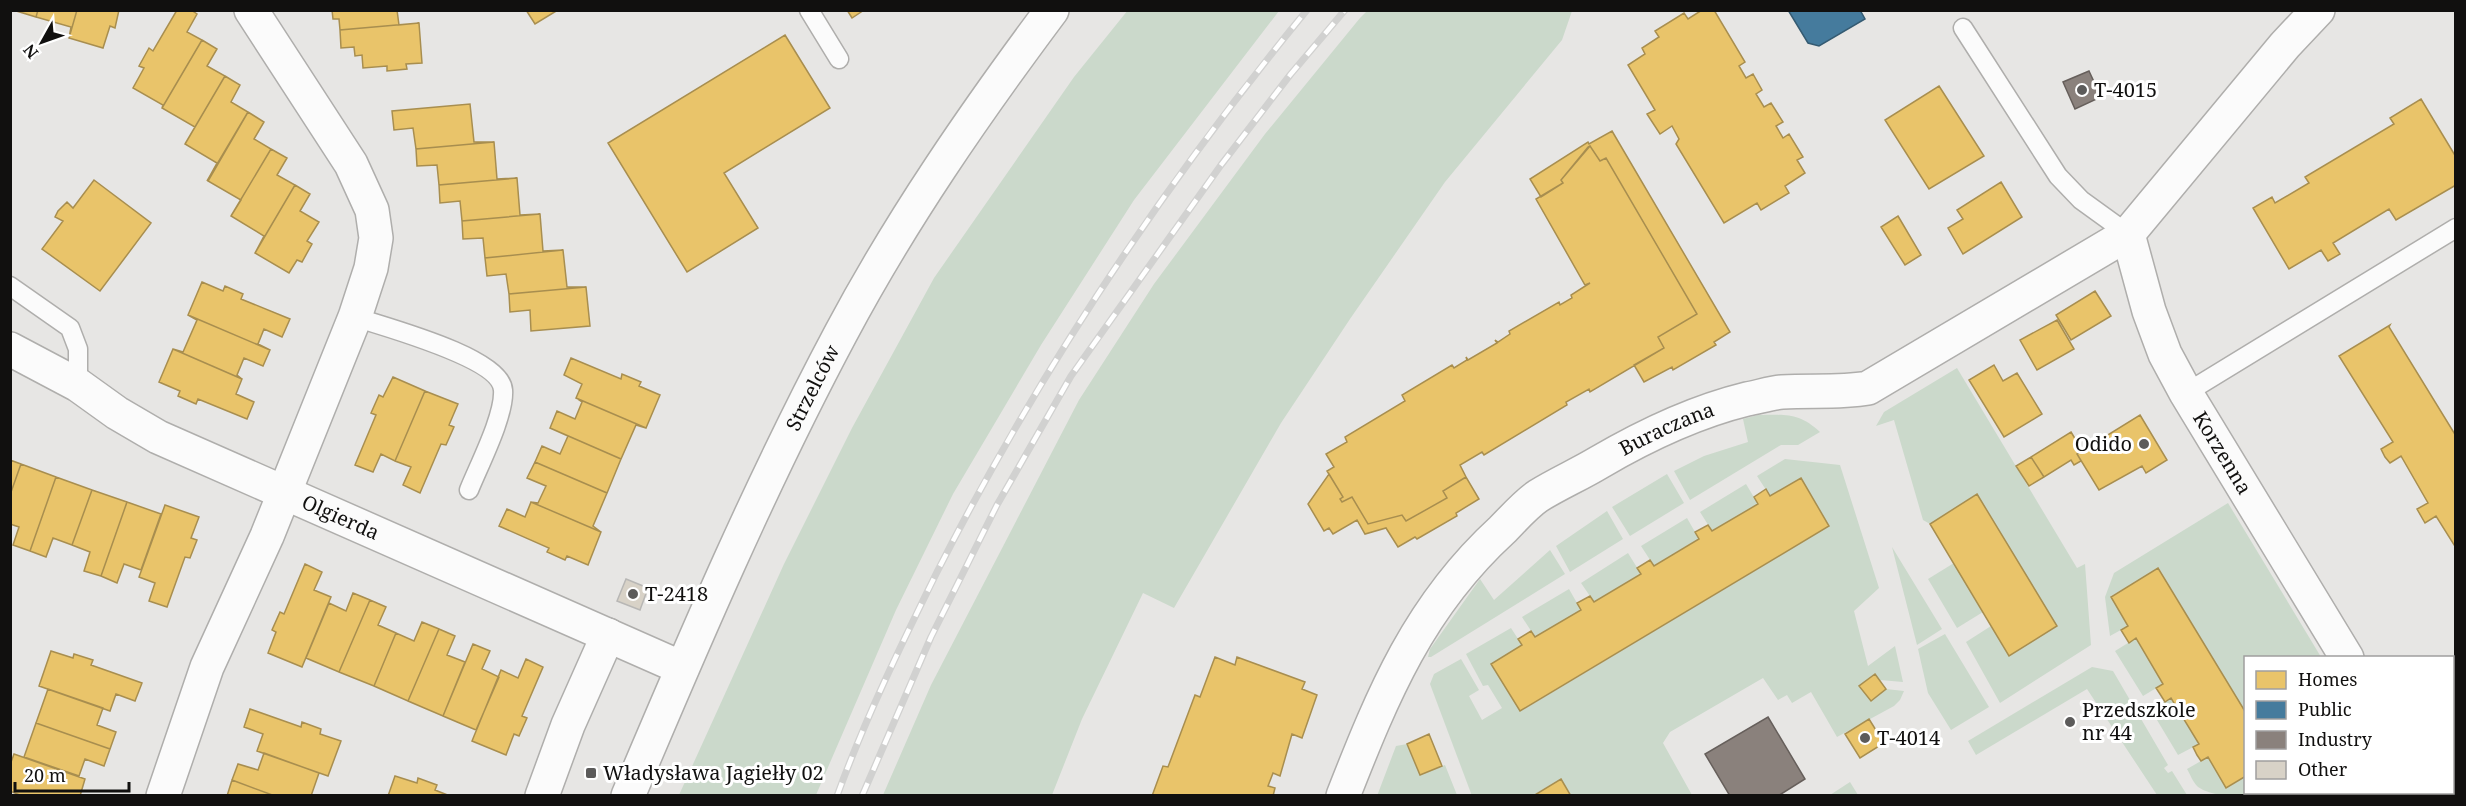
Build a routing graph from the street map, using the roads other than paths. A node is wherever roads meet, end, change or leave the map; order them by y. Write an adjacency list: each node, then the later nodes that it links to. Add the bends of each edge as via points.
1 (250, 10): 10 (street, via 351,164 372,210 376,238)
2 (809, 10): 6 (lane)
3 (1052, 10): 18 (street, Strzelców, via 987,97 841,333 766,483)
4 (2318, 10): 8 (street)
5 (1963, 28): 8 (lane, via 2058,176 2081,200)
6 (840, 59)
7 (2456, 228): 13 (lane)
8 (2128, 234): 13 (street, Korzenna, via 2149,311 2165,354); 22 (street, Buraczana, via 1868,388 1781,392 1744,400 1635,440 1537,497 1482,548 1438,602 1401,659)
9 (10, 286): 12 (lane, via 69,328 78,349)
10 (355, 317): 14 (lane, via 472,357 492,372 503,387 502,405); 15 (street)
11 (10, 348): 12 (street, Olgierda)
12 (78, 385): 15 (street, Olgierda, via 158,437)
13 (2186, 393): 17 (street, Korzenna)
14 (469, 490)
15 (283, 494): 16 (street, Olgierda); 19 (street, via 207,667)
16 (608, 635): 18 (street, Olgierda); 20 (street, via 567,725)
17 (2346, 656)
18 (682, 668): 21 (street, Strzelców)
19 (163, 795)
20 (542, 795)
21 (628, 795)
22 (1343, 795)

